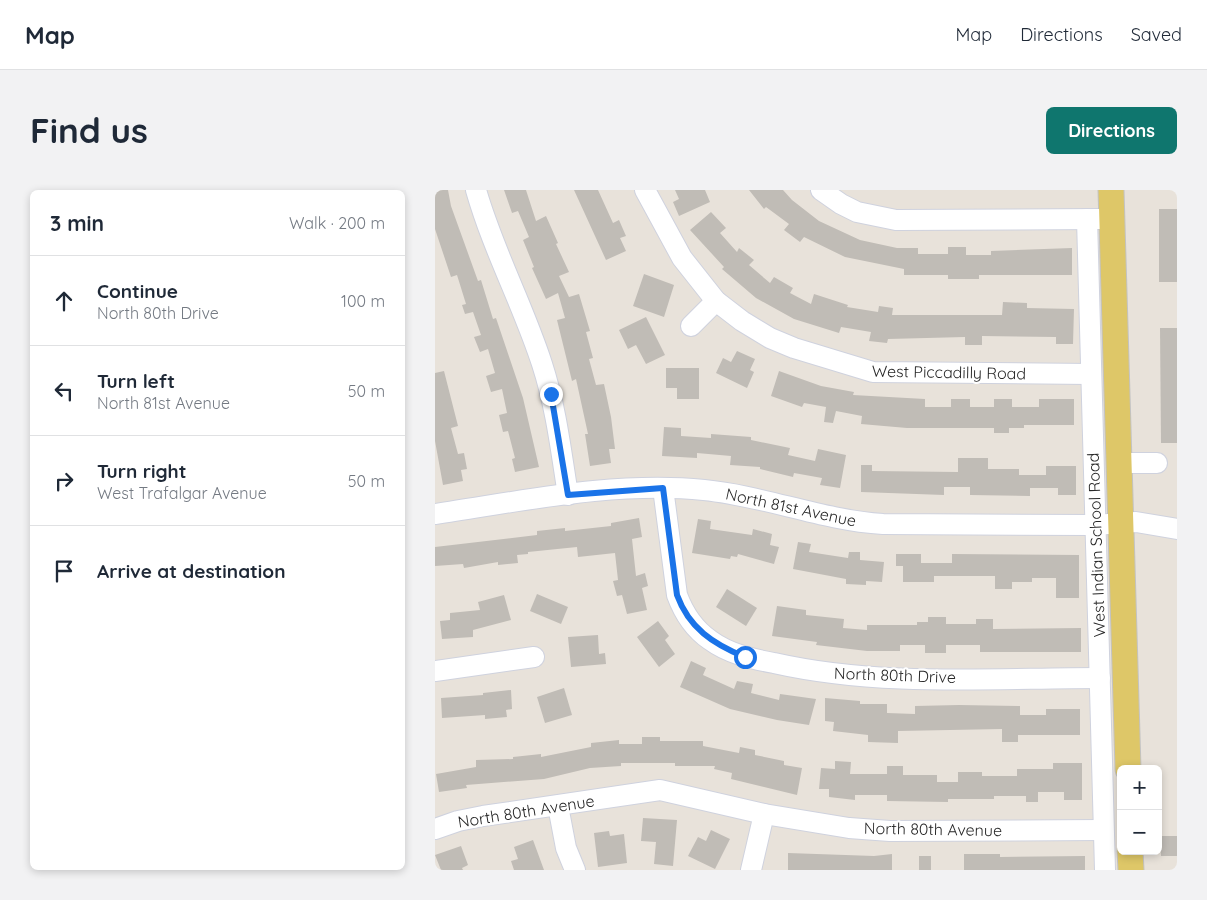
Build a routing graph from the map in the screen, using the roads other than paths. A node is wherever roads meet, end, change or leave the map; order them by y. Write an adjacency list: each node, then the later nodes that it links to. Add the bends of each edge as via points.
1 (475, 190): 13 (street, via 549,386)
2 (645, 190): 7 (street, West Piccadilly Road, via 682,258)
3 (821, 190): 5 (street, via 857,212 896,220)
4 (1111, 190): 6 (main road, West Indian School Road)
5 (1087, 219): 6 (street); 9 (street, West Indian School Road)
6 (1112, 219): 10 (main road, West Indian School Road)
7 (716, 301): 8 (street); 9 (street, West Piccadilly Road, via 742,322 770,338 826,360 873,372)
8 (691, 326)
9 (1091, 374): 16 (street, West Indian School Road)
10 (1119, 463): 11 (street); 15 (main road, West Indian School Road)
11 (1157, 463)
12 (663, 488): 13 (street, North 81st Avenue); 16 (street, North 81st Avenue, via 732,494 856,522); 20 (street, North 80th Drive, via 677,595 683,611 695,627 726,649 745,657 798,668 863,677)
13 (568, 495): 14 (street, North 81st Avenue)
14 (435, 514)
15 (1120, 521): 16 (street, North 81st Avenue); 17 (street, North 81st Avenue); 21 (main road, West Indian School Road)
16 (1095, 525): 20 (street, West Indian School Road)
17 (1177, 529)
18 (534, 657): 19 (street)
19 (435, 671)
20 (1099, 678): 25 (street, West Indian School Road)
21 (1128, 765)
22 (558, 806): 23 (street, North 80th Avenue, via 660,790); 24 (street, North 80th Avenue, via 483,816); 27 (street)
23 (764, 814): 25 (street, North 80th Avenue, via 818,824 890,831); 28 (street)
24 (435, 829)
25 (1103, 830): 29 (street, West Indian School Road)
26 (1130, 855): 30 (main road)
27 (575, 870)
28 (751, 870)
29 (1105, 870)
30 (1131, 870)

